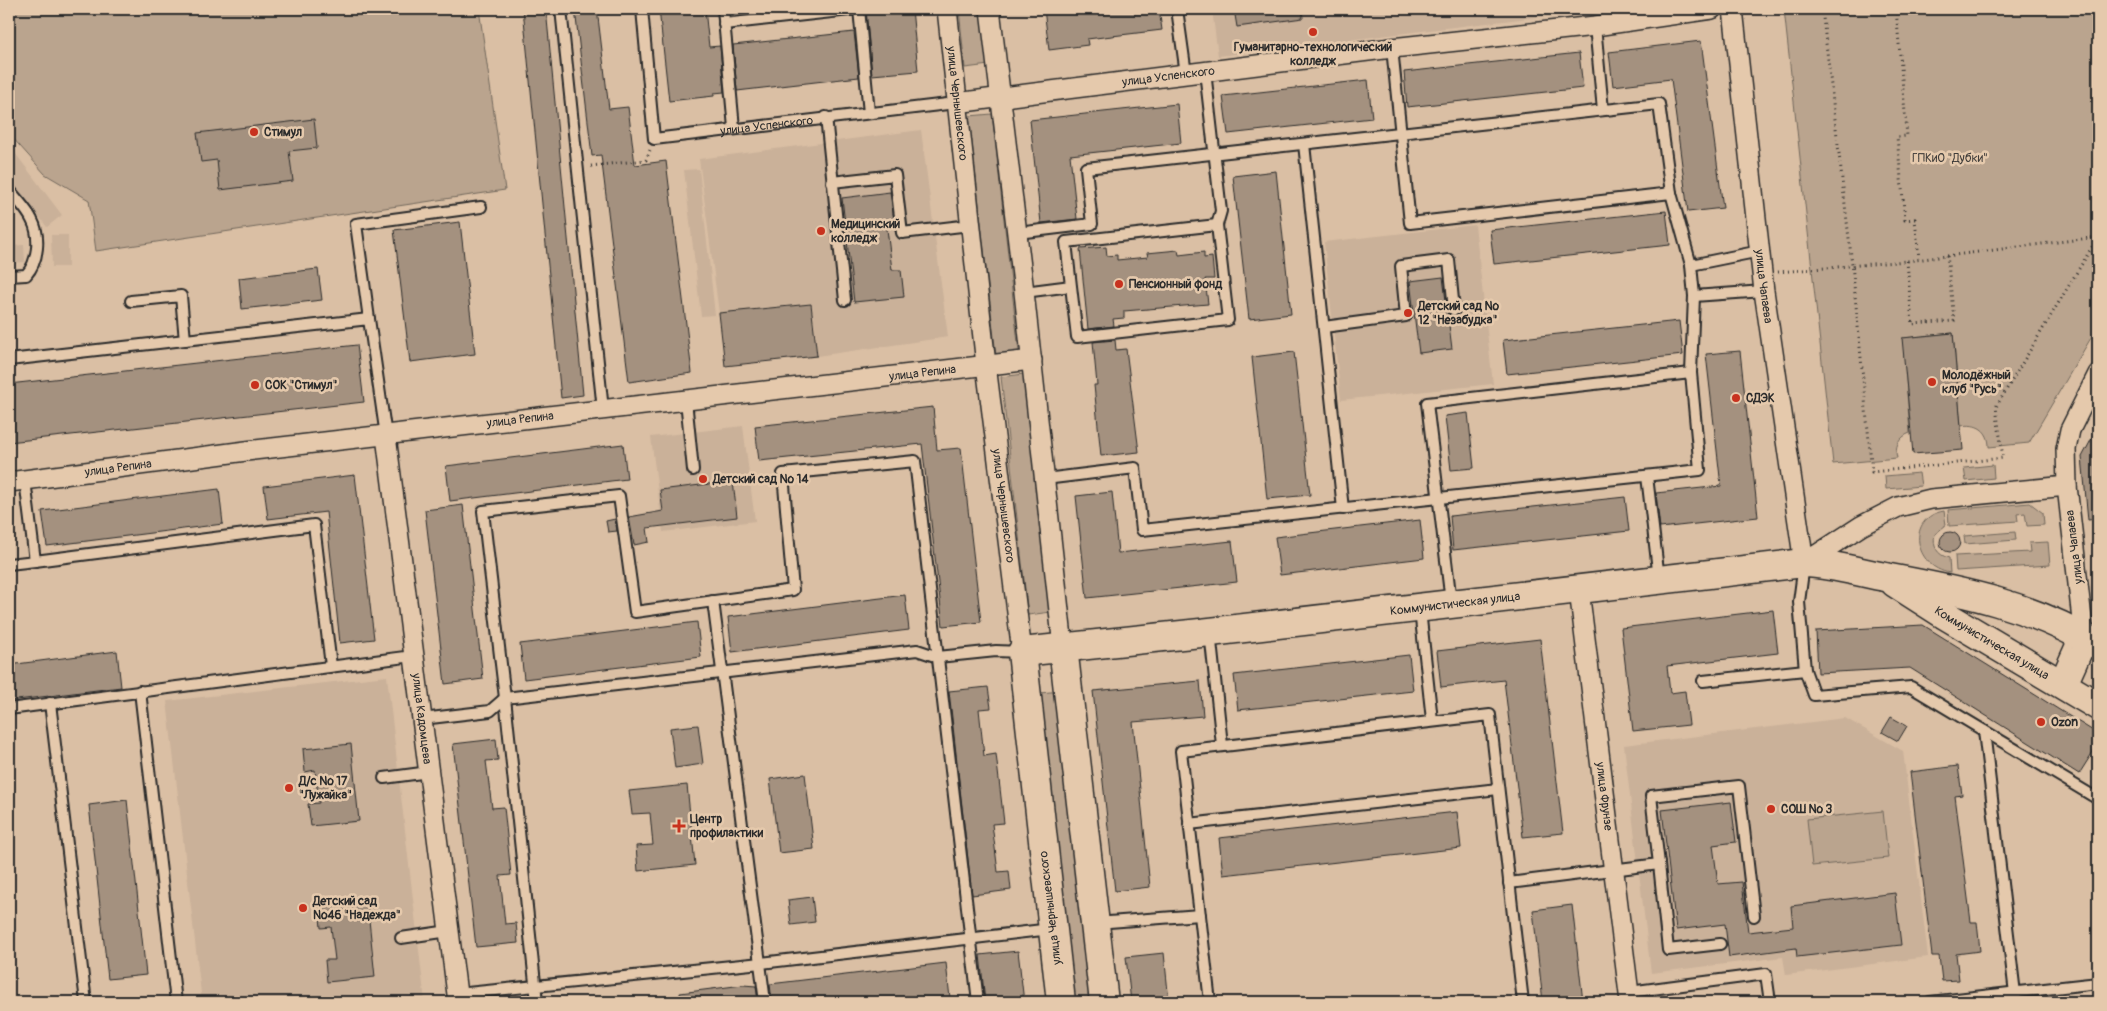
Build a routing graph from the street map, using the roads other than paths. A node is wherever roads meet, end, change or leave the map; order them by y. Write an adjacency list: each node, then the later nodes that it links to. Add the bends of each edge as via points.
1 (561, 9): 50 (lane)
2 (642, 9): 19 (lane, улица Успенского, via 654,139)
3 (722, 9): 10 (lane)
4 (859, 9): 10 (lane); 17 (lane)
5 (946, 9): 15 (street, улица Чернышевского)
6 (990, 9): 14 (street)
7 (1177, 9): 13 (lane)
8 (1712, 9): 11 (street, улица Успенского)
9 (1733, 9): 30 (street, улица Чапаева)
10 (724, 24): 19 (lane)
11 (1595, 26): 12 (street, улица Успенского); 16 (lane)
12 (1392, 48): 13 (street, улица Успенского); 20 (lane)
13 (1196, 72): 14 (street, улица Успенского); 22 (lane)
14 (999, 97): 15 (street, улица Успенского); 29 (street)
15 (956, 103): 17 (lane, улица Успенского); 27 (street, улица Чернышевского)
16 (1603, 110): 20 (lane); 25 (lane, via 1659,104)
17 (869, 113): 18 (lane, улица Успенского)
18 (826, 118): 19 (lane, улица Успенского); 23 (lane)
19 (734, 128)
20 (1400, 133): 21 (lane); 25 (lane, via 1410,223)
21 (1304, 144): 22 (lane); 41 (lane)
22 (1214, 154): 28 (lane, via 1221,211); 29 (lane, via 1086,168 1092,224)
23 (832, 182): 27 (lane, via 895,175 902,233); 37 (lane)
24 (9, 189): 32 (lane, via 36,230 36,257 26,275)
25 (1670, 193): 31 (lane)
26 (481, 207): 40 (lane, via 356,224)
27 (970, 225): 45 (street, улица Чернышевского)
28 (1217, 225): 34 (lane, via 1066,242); 34 (lane, via 1228,320 1077,337)
29 (1017, 233): 35 (street)
30 (1760, 251): 31 (lane); 33 (street, улица Чапаева)
31 (1691, 265): 36 (lane)
32 (9, 276)
33 (1764, 283): 36 (lane); 60 (street, улица Чапаева)
34 (1072, 286): 35 (lane)
35 (1024, 292): 44 (street)
36 (1694, 296): 46 (lane)
37 (845, 300)
38 (131, 301): 42 (lane, via 182,296)
39 (1454, 310): 41 (lane, via 1449,260 1401,266 1406,316)
40 (369, 319): 42 (lane); 51 (lane)
41 (1324, 327): 58 (lane)
42 (185, 340): 43 (lane)
43 (9, 360)
44 (1032, 360): 45 (street, улица Репина); 54 (street)
45 (986, 365): 49 (street, улица Репина); 71 (street, улица Чернышевского)
46 (1691, 373): 53 (lane, via 1700,470); 57 (lane, via 1427,403)
47 (2098, 374): 48 (street, улица Чапаева)
48 (2093, 394): 56 (street, улица Чапаева, via 2070,430 2066,449)
49 (686, 400): 50 (street, улица Репина); 52 (lane)
50 (602, 410): 51 (street, улица Репина)
51 (386, 436): 55 (street, улица Репина); 72 (street, улица Кадомцева)
52 (693, 470)
53 (1647, 476): 57 (lane); 63 (lane)
54 (1045, 479): 58 (lane, via 1135,468 1142,530); 70 (street)
55 (17, 481): 59 (lane)
56 (2067, 486): 60 (street, via 1931,499 1898,507 1861,526); 69 (street, улица Чапаева)
57 (1439, 498): 58 (lane); 66 (lane)
58 (1343, 509)
59 (35, 561): 61 (lane); 74 (lane, via 314,525)
60 (1804, 563): 62 (main road, Коммунистическая улица, via 1857,569); 63 (main road, Коммунистическая улица); 75 (lane, via 1798,602)
61 (9, 564)
62 (1888, 578): 69 (main road, Коммунистическая улица, via 1987,597 2037,614); 78 (main road, Коммунистическая улица, via 1945,616)
63 (1659, 580): 64 (main road, Коммунистическая улица)
64 (1579, 590): 66 (main road, Коммунистическая улица); 94 (street, улица Фрунзе)
65 (713, 601): 73 (lane, via 793,590 782,474 915,461); 76 (lane); 80 (lane, via 635,612 619,496 482,511)
66 (1451, 604): 67 (main road, Коммунистическая улица)
67 (1420, 608): 68 (main road, Коммунистическая улица); 85 (lane)
68 (1210, 632): 70 (main road, Коммунистическая улица); 87 (lane)
69 (2091, 641): 78 (main road)
70 (1062, 647): 71 (main road, Коммунистическая улица); 98 (main road)
71 (1022, 652): 73 (lane, via 996,651); 99 (main road, улица Чернышевского)
72 (413, 656): 74 (lane); 84 (street, улица Кадомцева)
73 (938, 657): 76 (lane, via 917,650); 102 (lane)
74 (331, 666): 79 (lane)
75 (1805, 670): 77 (lane); 86 (lane, via 1814,695 1911,687)
76 (722, 672): 80 (lane); 104 (lane)
77 (1703, 681)
78 (2063, 684): 82 (main road, Коммунистическая улица)
79 (140, 692): 81 (lane); 111 (lane)
80 (505, 698): 84 (lane, via 490,711); 106 (lane)
81 (50, 703): 83 (lane); 110 (lane)
82 (2098, 706)
83 (9, 709)
84 (422, 720): 88 (street, улица Кадомцева)
85 (1432, 720): 87 (lane); 90 (lane, via 1490,714)
86 (1984, 731): 91 (lane); 108 (lane)
87 (1222, 745): 92 (lane, via 1181,751)
88 (429, 772): 89 (lane); 100 (street, улица Кадомцева)
89 (384, 778)
90 (1498, 789): 92 (lane); 95 (lane)
91 (2098, 799)
92 (1190, 824): 96 (lane)
93 (1659, 864): 94 (lane); 97 (lane, via 1651,796 1739,786); 103 (lane, via 1668,950)
94 (1614, 870): 95 (lane); 107 (street, улица Фрунзе)
95 (1509, 883): 118 (lane)
96 (1200, 915): 98 (lane); 117 (lane)
97 (1754, 916)
98 (1095, 924): 116 (main road)
99 (1052, 929): 102 (lane); 115 (main road, улица Чернышевского)
100 (449, 931): 101 (lane); 109 (street, улица Кадомцева)
101 (400, 938)
102 (971, 938): 104 (lane); 114 (lane)
103 (1720, 944)
104 (761, 963): 106 (lane); 113 (lane)
105 (2098, 983): 108 (lane)
106 (535, 986): 109 (lane); 112 (lane)
107 (1630, 997): 119 (lane, via 1766,974)
108 (2015, 997): 120 (lane)
109 (457, 998)
110 (86, 1002)
111 (176, 1002)
112 (537, 1002)
113 (766, 1002)
114 (978, 1002)
115 (1061, 1002)
116 (1104, 1002)
117 (1210, 1002)
118 (1523, 1002)
119 (1770, 1002)
120 (1930, 1002)

